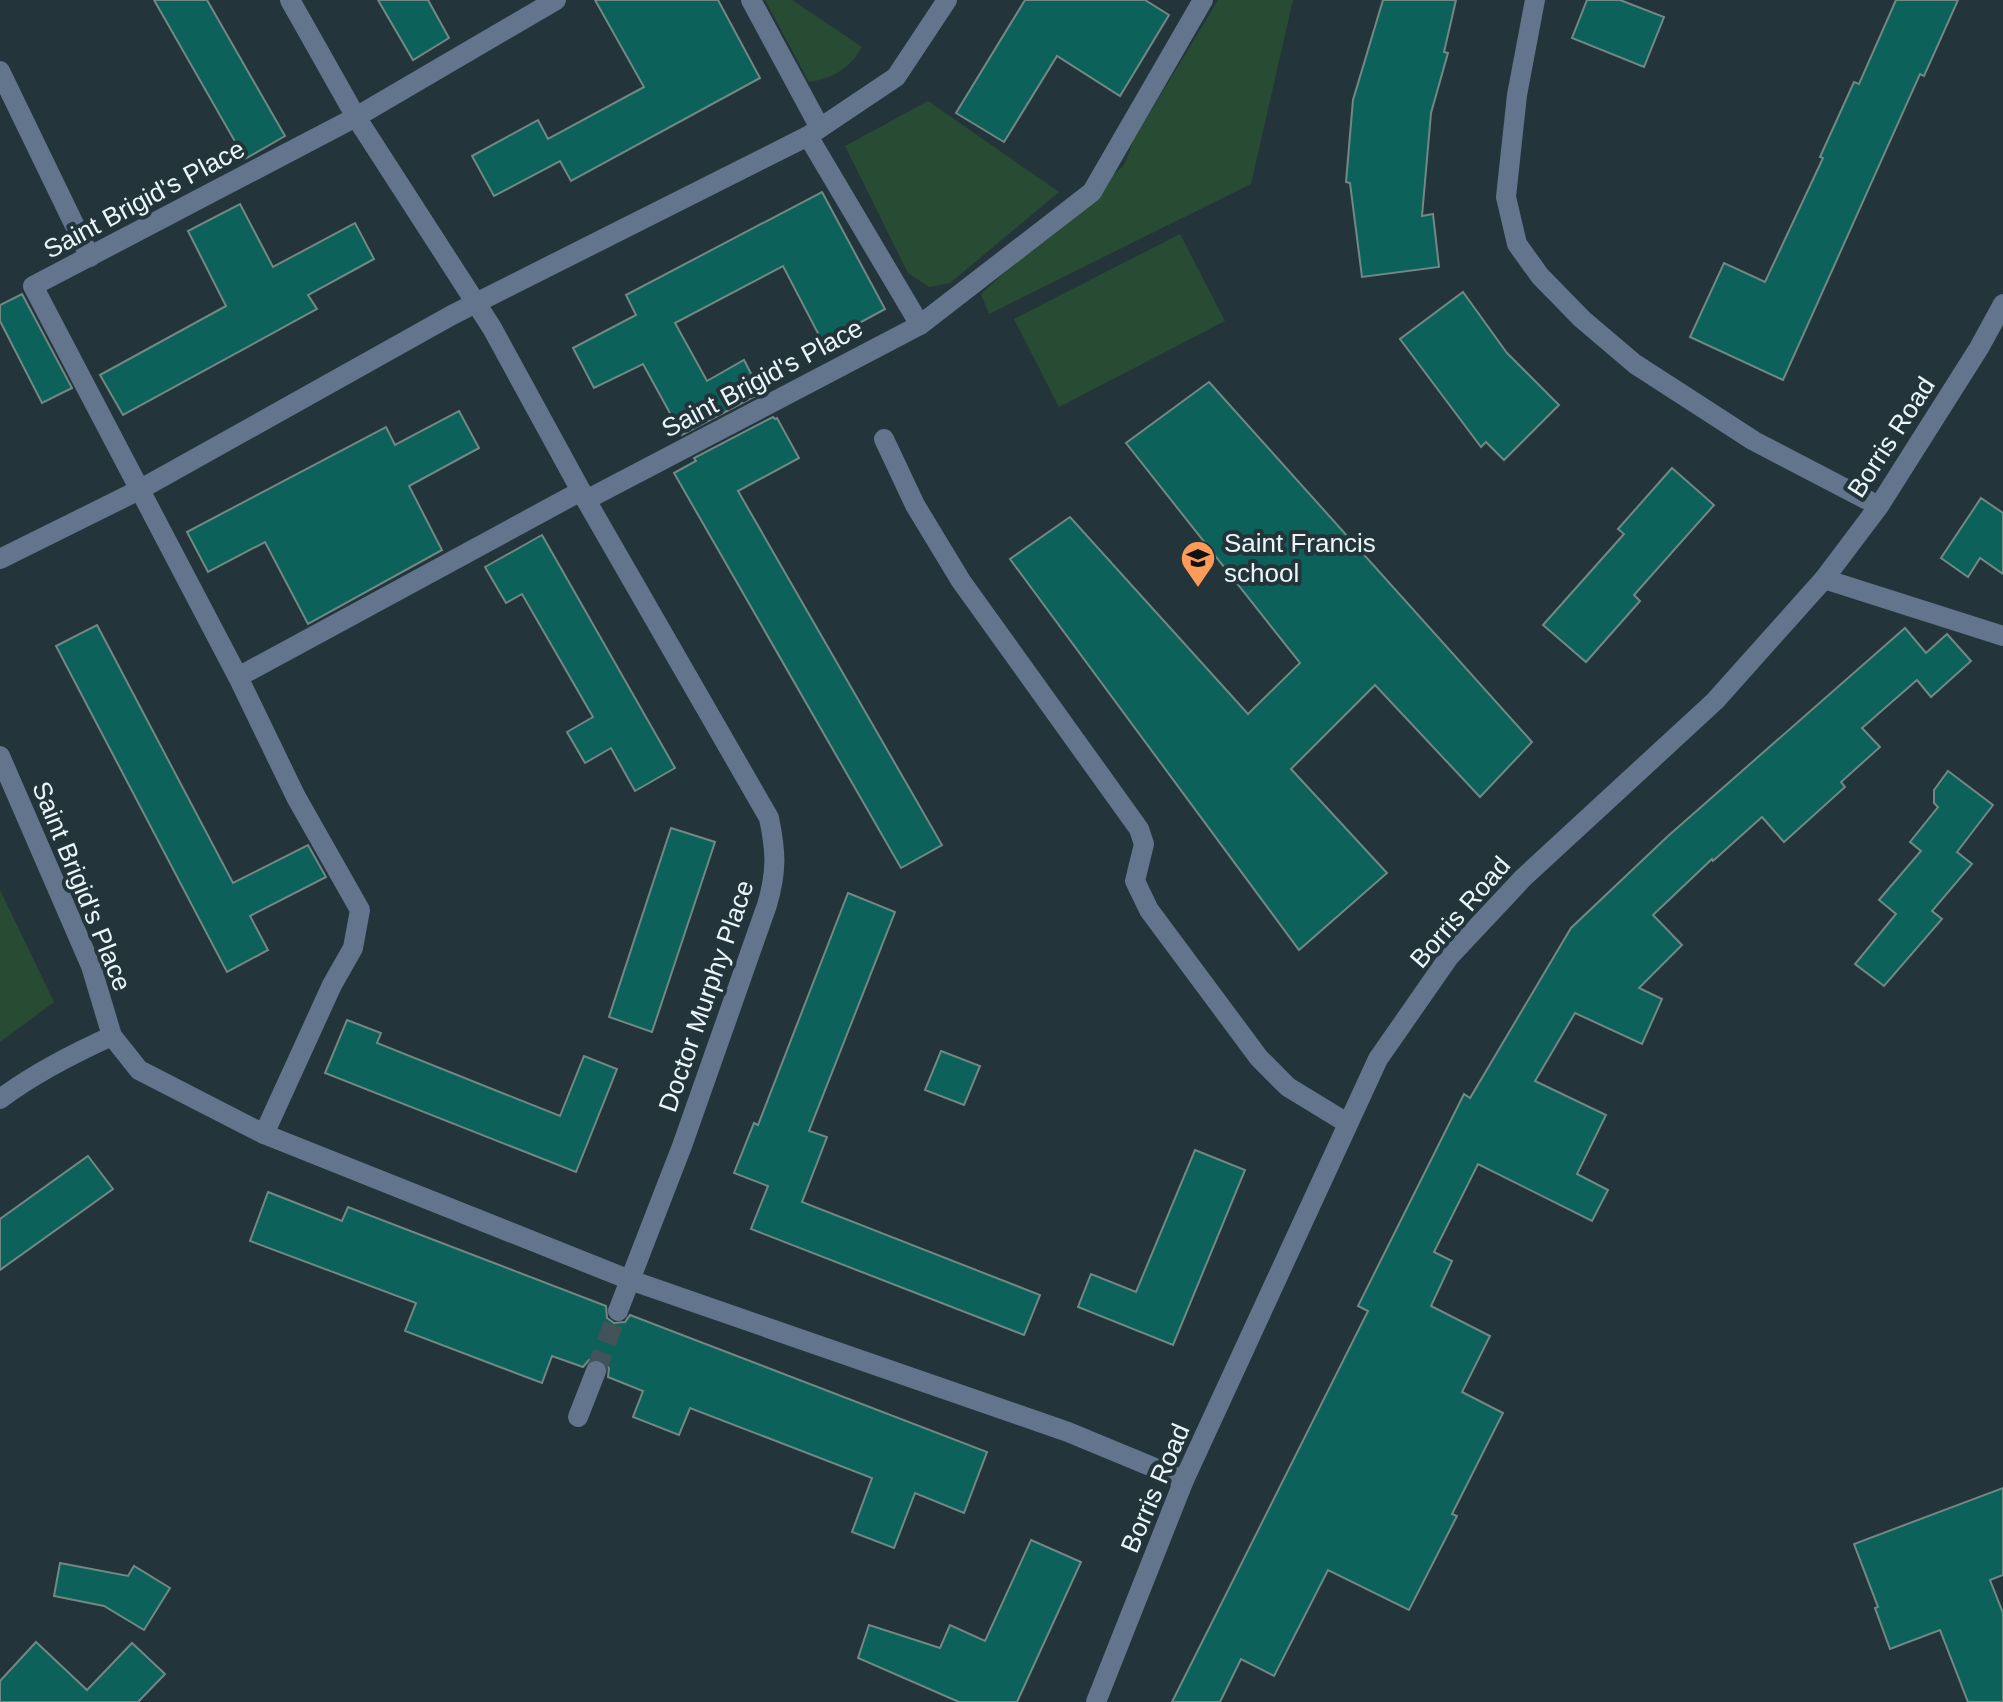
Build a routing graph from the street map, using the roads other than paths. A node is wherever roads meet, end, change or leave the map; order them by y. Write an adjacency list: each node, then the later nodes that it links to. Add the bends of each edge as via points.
1 (290, 0): 8 (street)
2 (556, 0): 8 (street, Saint Brigid's Place)
3 (751, 0): 9 (street)
4 (947, 0): 9 (street, via 896,77)
5 (1203, 0): 13 (street, Saint Brigid's Place, via 1092,192)
6 (1535, 0): 18 (street, via 1506,197 1517,244 1582,319 1635,364 1754,441)
7 (0, 71): 10 (street)
8 (356, 117): 10 (street, Saint Brigid's Place); 11 (street)
9 (814, 132): 11 (street); 13 (street)
10 (90, 257): 16 (street, Saint Brigid's Place, via 33,286)
11 (474, 304): 16 (street); 17 (street)
12 (2003, 304): 14 (street, Borris Road)
13 (920, 325): 17 (street, Saint Brigid's Place)
14 (1997, 332): 18 (street, Borris Road)
15 (884, 439): 26 (street, via 915,505 961,581 1139,829 1144,844 1135,881 1149,910 1259,1058 1288,1087)
16 (139, 490): 19 (street); 22 (street)
17 (584, 496): 22 (street, Saint Brigid's Place); 28 (street, Doctor Murphy Place, via 769,818 776,850 774,878 758,931)
18 (1879, 506): 20 (street, Borris Road)
19 (0, 559)
20 (1824, 579): 21 (street); 26 (street, Borris Road, via 1715,701 1523,878 1449,957 1378,1059)
21 (2003, 636)
22 (238, 677): 27 (street, via 296,797 360,910 353,948)
23 (0, 756): 24 (street, Saint Brigid's Place, via 91,966)
24 (112, 1036): 25 (street, via 26,1079); 27 (street, via 139,1070)
25 (0, 1099)
26 (1347, 1123): 32 (street, Borris Road)
27 (264, 1134): 28 (street)
28 (630, 1280): 29 (street, Doctor Murphy Place); 32 (street, via 1068,1432)
29 (618, 1311)
30 (596, 1371): 31 (street)
31 (578, 1417)
32 (1184, 1480): 33 (street, Borris Road)
33 (1096, 1702)

